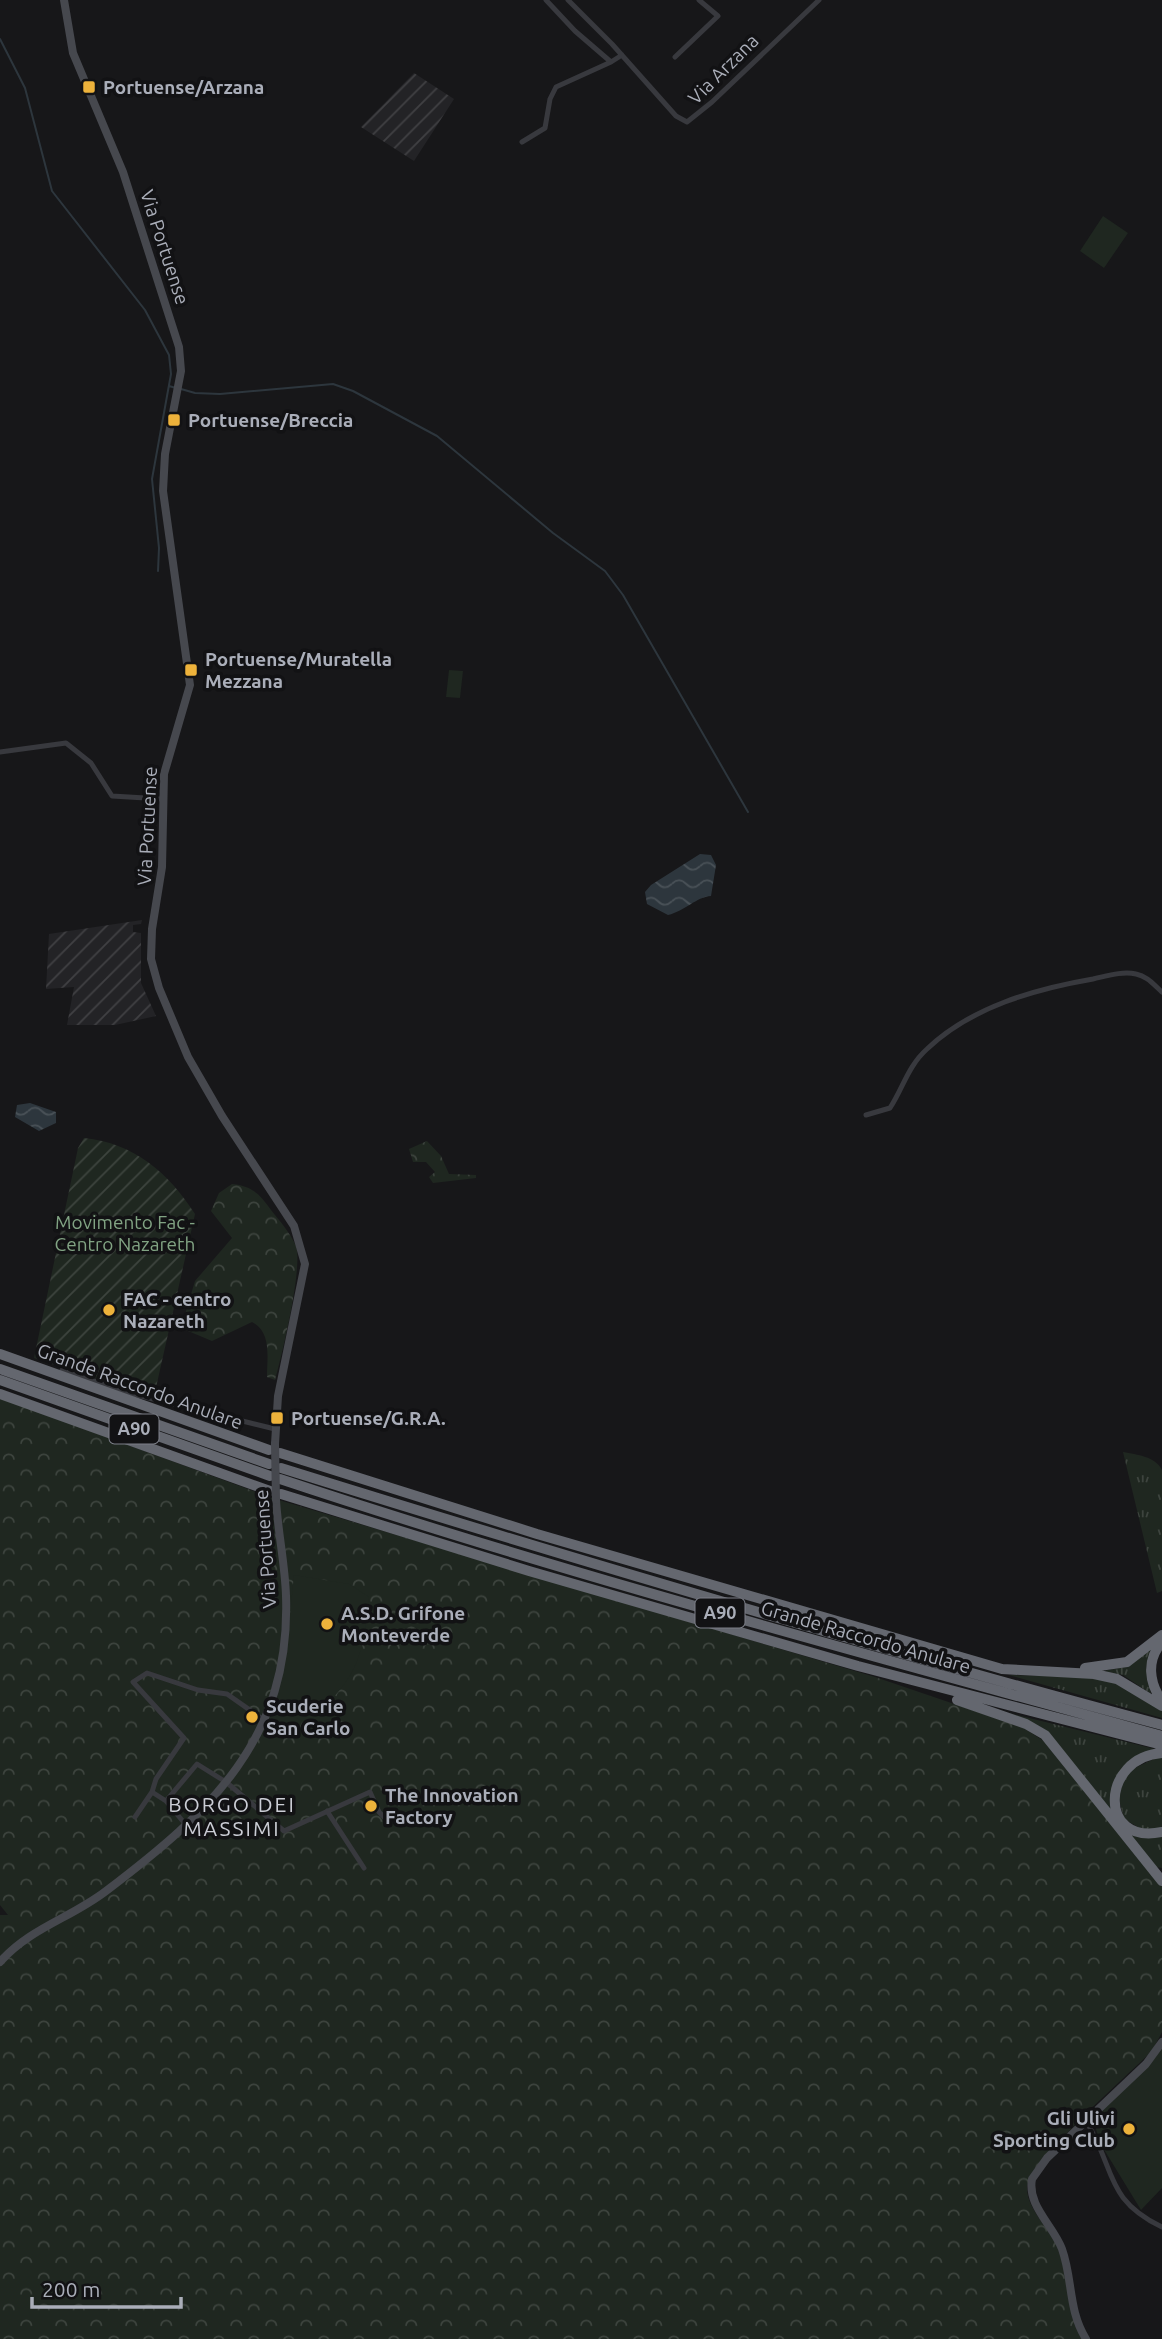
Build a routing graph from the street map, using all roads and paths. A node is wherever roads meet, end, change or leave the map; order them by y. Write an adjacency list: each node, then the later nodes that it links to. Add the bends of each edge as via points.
1 (64, 0): 11 (main road, Via Portuense, via 74,53 123,172 180,353 163,491 190,685 169,749)
2 (546, 0): 8 (street)
3 (568, 0): 6 (street, Via Arzana)
4 (699, 0): 7 (street, via 718,17)
5 (819, 0): 6 (street, Via Arzana, via 689,122 675,115)
6 (622, 55): 8 (street)
7 (675, 57)
8 (611, 62): 9 (street, via 557,86 550,97 545,128)
9 (522, 142)
10 (0, 752): 11 (street, via 66,743 91,763 112,796)
11 (162, 799): 19 (main road, Via Portuense, via 162,875 150,942 155,976 191,1063 294,1226 305,1255)
12 (1162, 992): 13 (street, via 1147,979 1129,973 1064,984 1002,1004 929,1046 908,1071 890,1108)
13 (866, 1115)
14 (0, 1354): 20 (highway, Grande Raccordo Anulare)
15 (0, 1368): 21 (highway, Grande Raccordo Anulare / A90)
16 (62, 1370): 19 (street, via 133,1394)
17 (0, 1380): 21 (highway, Grande Raccordo Anulare / A90)
18 (0, 1394): 22 (highway, Grande Raccordo Anulare)
19 (275, 1429): 20 (main road, Via Portuense)
20 (274, 1449): 22 (main road, Via Portuense, bridge); 26 (highway, Grande Raccordo Anulare, via 537,1534)
21 (275, 1472): 29 (highway, Grande Raccordo Anulare / A90); 30 (highway, Grande Raccordo Anulare / A90, via 533,1559)
22 (276, 1495): 25 (highway, Grande Raccordo Anulare); 28 (main road, Via Portuense, via 286,1597 280,1667)
23 (1162, 1635): 26 (highway, via 1119,1665)
24 (1162, 1642): 27 (highway, via 1151,1669)
25 (858, 1666): 31 (highway); 42 (highway, via 1039,1731)
26 (1019, 1671): 27 (highway, via 1116,1679)
27 (1162, 1704)
28 (264, 1720): 33 (main road, Via Portuense); 34 (street, via 227,1694 147,1673 139,1677 133,1682 184,1738)
29 (1162, 1725)
30 (1162, 1736)
31 (1162, 1745)
32 (1162, 1753): 40 (highway, via 1128,1768 1116,1785 1114,1799 1127,1826 1146,1834)
33 (227, 1784): 35 (street, via 197,1764); 36 (street, via 284,1831); 39 (main road, Via Portuense)
34 (152, 1792): 35 (street); 37 (street)
35 (166, 1801): 39 (street)
36 (327, 1811): 38 (street, via 370,1792); 41 (street)
37 (135, 1817)
38 (385, 1818)
39 (187, 1825): 44 (main road, Via Portuense, via 102,1894 32,1933)
40 (1162, 1832)
41 (364, 1868)
42 (1157, 1868): 43 (highway)
43 (1162, 1881)
44 (0, 1962)
45 (1162, 2042): 46 (main road, via 1142,2068)
46 (1086, 2121): 47 (street, via 1122,2199); 48 (main road, via 1037,2168 1031,2187 1034,2203 1062,2249 1073,2315)
47 (1162, 2227)
48 (1086, 2339)

